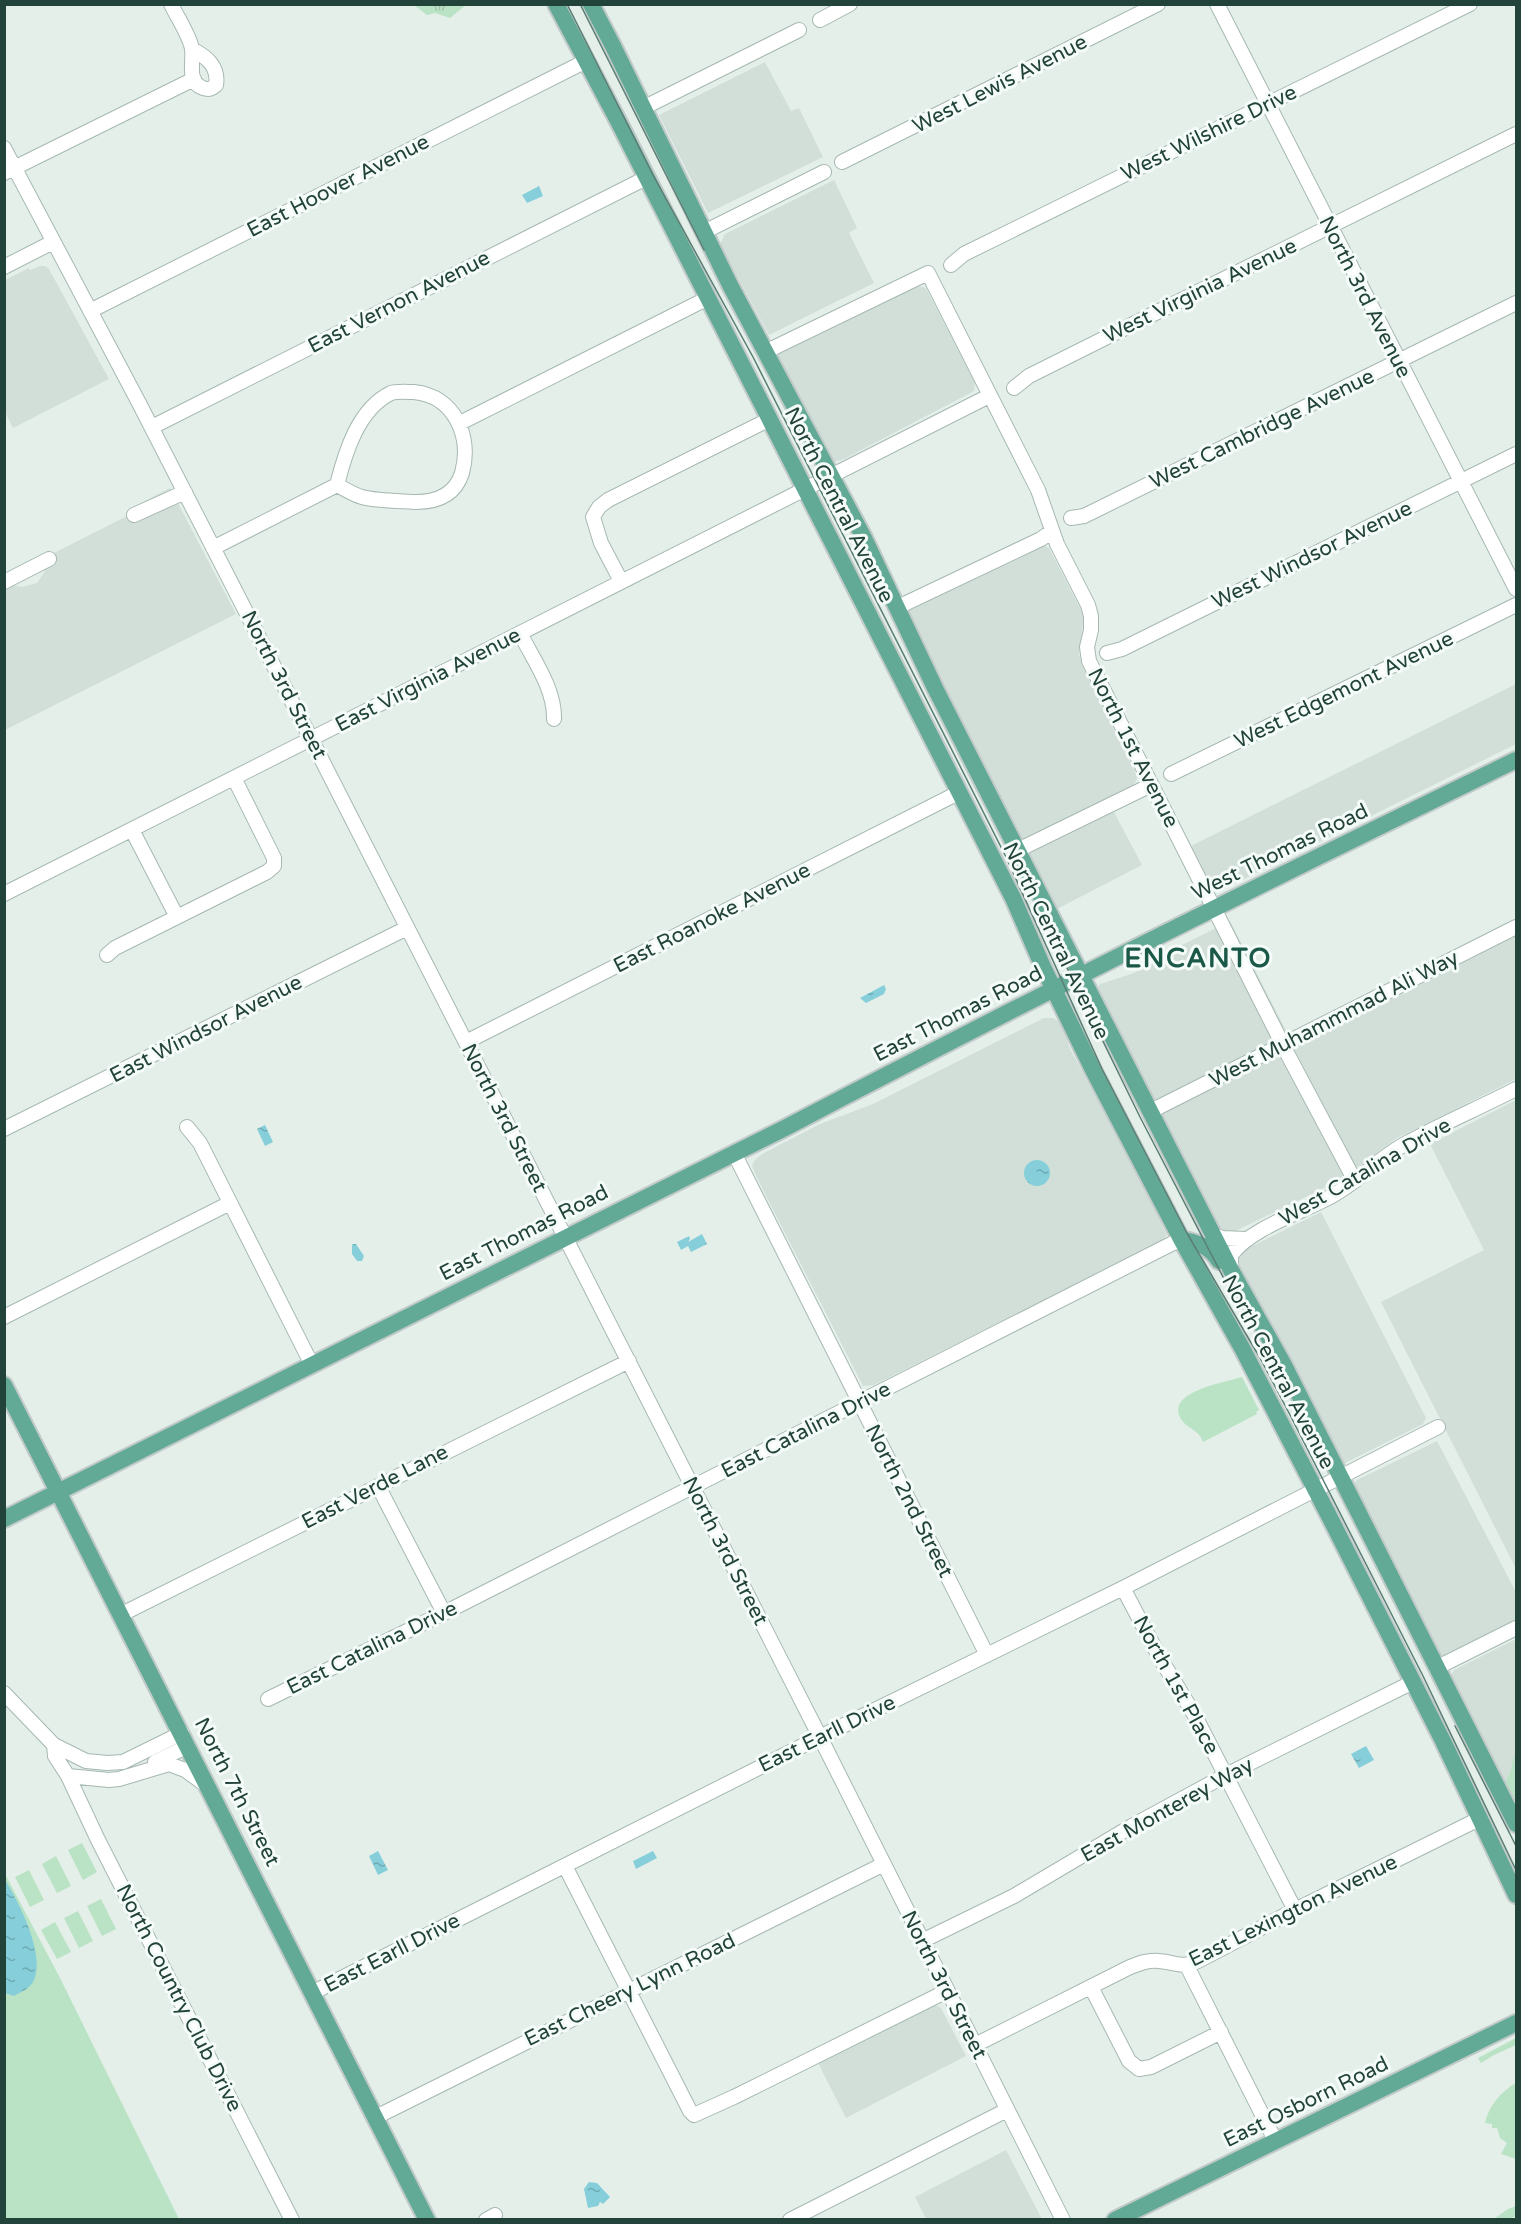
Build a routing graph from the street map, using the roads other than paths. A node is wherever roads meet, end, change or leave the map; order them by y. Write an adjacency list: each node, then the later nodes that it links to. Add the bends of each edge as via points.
1 (171, 4): 10 (street)
2 (556, 4): 11 (main road, North Central Avenue)
3 (591, 4): 14 (main road, North Central Avenue)
4 (850, 4): 8 (street)
5 (1158, 4): 17 (street, West Lewis Avenue)
6 (1217, 4): 13 (street, North 3rd Avenue)
7 (1470, 4): 13 (street, West Wilshire Drive)
8 (820, 20)
9 (799, 30): 14 (street)
10 (192, 49): 12 (street); 12 (street, via 203,55 217,73 216,85 207,90)
11 (586, 61): 20 (main road, North Central Avenue); 28 (street, East Hoover Avenue)
12 (194, 79): 18 (street)
13 (1267, 104): 21 (street, North 3rd Avenue); 24 (street, West Wilshire Drive, via 964,254)
14 (643, 108): 22 (main road, North Central Avenue)
15 (1516, 134): 21 (street, West Virginia Avenue)
16 (4, 148): 18 (street, North 3rd Street)
17 (842, 162)
18 (10, 171): 23 (street, North 3rd Street)
19 (824, 172): 22 (street)
20 (646, 178): 26 (main road, North Central Avenue); 35 (street, East Vernon Avenue)
21 (1330, 227): 30 (street, North 3rd Avenue); 31 (street, West Virginia Avenue, via 1029,376)
22 (704, 232): 29 (main road, North Central Avenue)
23 (53, 242): 25 (street); 28 (street, North 3rd Street)
24 (951, 266)
25 (4, 267)
26 (708, 298): 33 (main road, North Central Avenue); 34 (street)
27 (1516, 303): 30 (street, West Cambridge Avenue)
28 (90, 311): 35 (street, North 3rd Street)
29 (765, 352): 32 (street, North 1st Avenue, via 928,273); 37 (main road, North Central Avenue)
30 (1398, 362): 38 (street, North 3rd Avenue); 42 (street, West Cambridge Avenue, via 1084,516)
31 (1014, 388)
32 (989, 396): 37 (street); 43 (street, North 1st Avenue, via 1038,490)
33 (770, 419): 37 (main road, North Central Avenue); 46 (street, via 599,507 593,517 595,529)
34 (460, 423): 39 (street, via 434,397 393,392 374,406 356,431); 39 (street, via 465,461 459,482 446,497 428,502 361,497)
35 (152, 427): 40 (street, North 3rd Street)
36 (1516, 454): 38 (street, West Windsor Avenue)
37 (818, 482): 46 (street, East Virginia Avenue); 50 (main road, North Central Avenue); 59 (main road, North Central Avenue)
38 (1460, 482): 48 (street, North 3rd Avenue); 52 (street, West Windsor Avenue)
39 (338, 485): 44 (street)
40 (185, 492): 41 (street); 44 (street, North 3rd Street)
41 (134, 515)
42 (1071, 518)
43 (1052, 531): 50 (street); 58 (street, North 1st Avenue, via 1088,605 1089,661)
44 (213, 548): 54 (street, North 3rd Street)
45 (49, 559): 47 (street)
46 (621, 581): 51 (street, East Virginia Avenue)
47 (4, 582)
48 (1516, 589)
49 (1516, 605): 56 (street, West Edgemont Avenue)
50 (898, 607): 61 (main road, North Central Avenue)
51 (520, 633): 53 (street, via 550,693); 54 (street, East Virginia Avenue)
52 (1107, 653)
53 (554, 719)
54 (312, 739): 57 (street, East Virginia Avenue); 66 (street, North 3rd Street)
55 (1516, 760): 63 (main road, West Thomas Road)
56 (1171, 774)
57 (234, 778): 60 (street, East Virginia Avenue); 64 (street, via 274,858 274,866)
58 (1151, 784): 61 (street); 63 (street, North 1st Avenue)
59 (958, 793): 69 (main road, North Central Avenue); 70 (street, East Roanoke Avenue)
60 (132, 830): 62 (street, East Virginia Avenue); 64 (street)
61 (1018, 850): 68 (main road, North Central Avenue)
62 (4, 894)
63 (1214, 909): 68 (main road, West Thomas Road); 71 (street, North 1st Avenue)
64 (177, 917): 67 (street)
65 (1516, 927): 71 (street, West Muhammmad Ali Way)
66 (407, 928): 70 (street, North 3rd Street); 75 (street, East Windsor Avenue)
67 (107, 955)
68 (1082, 976): 69 (main road, West Thomas Road); 73 (main road, North Central Avenue)
69 (1059, 988): 76 (main road, East Thomas Road); 81 (main road, North Central Avenue)
70 (466, 1042): 80 (street, North 3rd Street)
71 (1282, 1044): 73 (street, West Muhammmad Ali Way); 77 (street, North 1st Avenue)
72 (1516, 1089): 77 (street, West Catalina Drive, via 1405,1144)
73 (1151, 1111): 79 (main road, North Central Avenue)
74 (187, 1127): 78 (street, via 198,1139)
75 (4, 1129)
76 (734, 1153): 80 (main road, East Thomas Road); 89 (street, North 2nd Street)
77 (1354, 1181): 82 (street, West Catalina Drive, via 1327,1199)
78 (231, 1203): 85 (street); 87 (street)
79 (1213, 1235): 82 (street); 83 (main road, North Central Avenue)
80 (566, 1237): 86 (street, North 3rd Street); 87 (main road, East Thomas Road)
81 (1181, 1239): 84 (main road, via 1207,1246 1214,1252 1234,1290); 89 (street, East Catalina Drive); 94 (main road, North Central Avenue)
82 (1246, 1239): 83 (street, via 1231,1255)
83 (1231, 1270): 84 (main road, North Central Avenue)
84 (1248, 1299): 91 (main road, North Central Avenue)
85 (4, 1317)
86 (628, 1362): 92 (street, East Verde Lane); 93 (street, North 3rd Street)
87 (312, 1365): 95 (main road, East Thomas Road)
88 (4, 1385): 95 (main road, North 7th Street)
89 (859, 1403): 93 (street, East Catalina Drive); 101 (street, North 2nd Street)
90 (1438, 1427): 91 (street, East Earll Drive)
91 (1340, 1477): 94 (street, East Earll Drive); 102 (main road, North Central Avenue)
92 (378, 1485): 98 (street); 99 (street, East Verde Lane)
93 (692, 1487): 98 (street, East Catalina Drive); 106 (street, North 3rd Street)
94 (1315, 1490): 97 (street, East Earll Drive); 103 (main road, North Central Avenue)
95 (59, 1491): 96 (main road, East Thomas Road); 99 (main road, North 7th Street)
96 (4, 1519)
97 (1123, 1588): 101 (street, East Earll Drive); 112 (street, North 1st Place)
98 (444, 1612): 105 (street, East Catalina Drive)
99 (122, 1614): 107 (main road, North 7th Street)
100 (1516, 1628): 102 (street)
101 (987, 1655): 106 (street, East Earll Drive)
102 (1436, 1668): 118 (main road, North Central Avenue)
103 (1413, 1682): 112 (street, East Monterey Way); 117 (main road, North Central Avenue)
104 (4, 1693): 108 (street, North Country Club Drive)
105 (268, 1699)
106 (820, 1737): 119 (street, North 3rd Street); 120 (street, East Earll Drive)
107 (185, 1739): 110 (street, North Country Club Drive); 111 (street); 116 (main road, North 7th Street)
108 (54, 1745): 109 (street, North Country Club Drive); 113 (street, North Country Club Drive, via 55,1756)
109 (86, 1761): 110 (street, North Country Club Drive); 114 (street)
110 (115, 1763): 115 (street)
111 (144, 1771): 115 (street); 116 (street, via 174,1765)
112 (1226, 1775): 122 (street, North 1st Place); 123 (street, East Monterey Way, via 1014,1896)
113 (68, 1776): 114 (street); 135 (street, North Country Club Drive)
114 (83, 1776): 115 (street)
115 (117, 1779)
116 (209, 1786): 128 (main road, North 7th Street)
117 (1479, 1819): 121 (main road, North Central Avenue); 122 (street, East Lexington Avenue)
118 (1516, 1824)
119 (884, 1864): 123 (street, North 3rd Street); 126 (street, East Cheery Lynn Road)
120 (565, 1866): 126 (street); 128 (street, East Earll Drive)
121 (1516, 1895)
122 (1294, 1910): 124 (street, East Lexington Avenue)
123 (922, 1941): 127 (street, North 3rd Street)
124 (1187, 1966): 125 (street, East Lexington Avenue, via 1156,1960 1144,1962); 130 (street)
125 (1091, 1987): 130 (street, via 1129,2061 1139,2069 1151,2067); 131 (street, East Lexington Avenue)
126 (629, 1990): 127 (street, via 694,2115); 133 (street, East Cheery Lynn Road)
127 (947, 1991): 131 (street, North 3rd Street)
128 (314, 1992): 133 (main road, North 7th Street)
129 (1516, 2023): 134 (main road, East Osborn Road)
130 (1221, 2032): 134 (street)
131 (975, 2045): 132 (street, North 3rd Street)
132 (1008, 2110): 137 (street); 138 (street, North 3rd Street)
133 (376, 2117): 136 (main road, North 7th Street)
134 (1276, 2142): 139 (main road, East Osborn Road)
135 (292, 2220)
136 (427, 2220)
137 (790, 2220)
138 (1063, 2220)
139 (1115, 2220)

